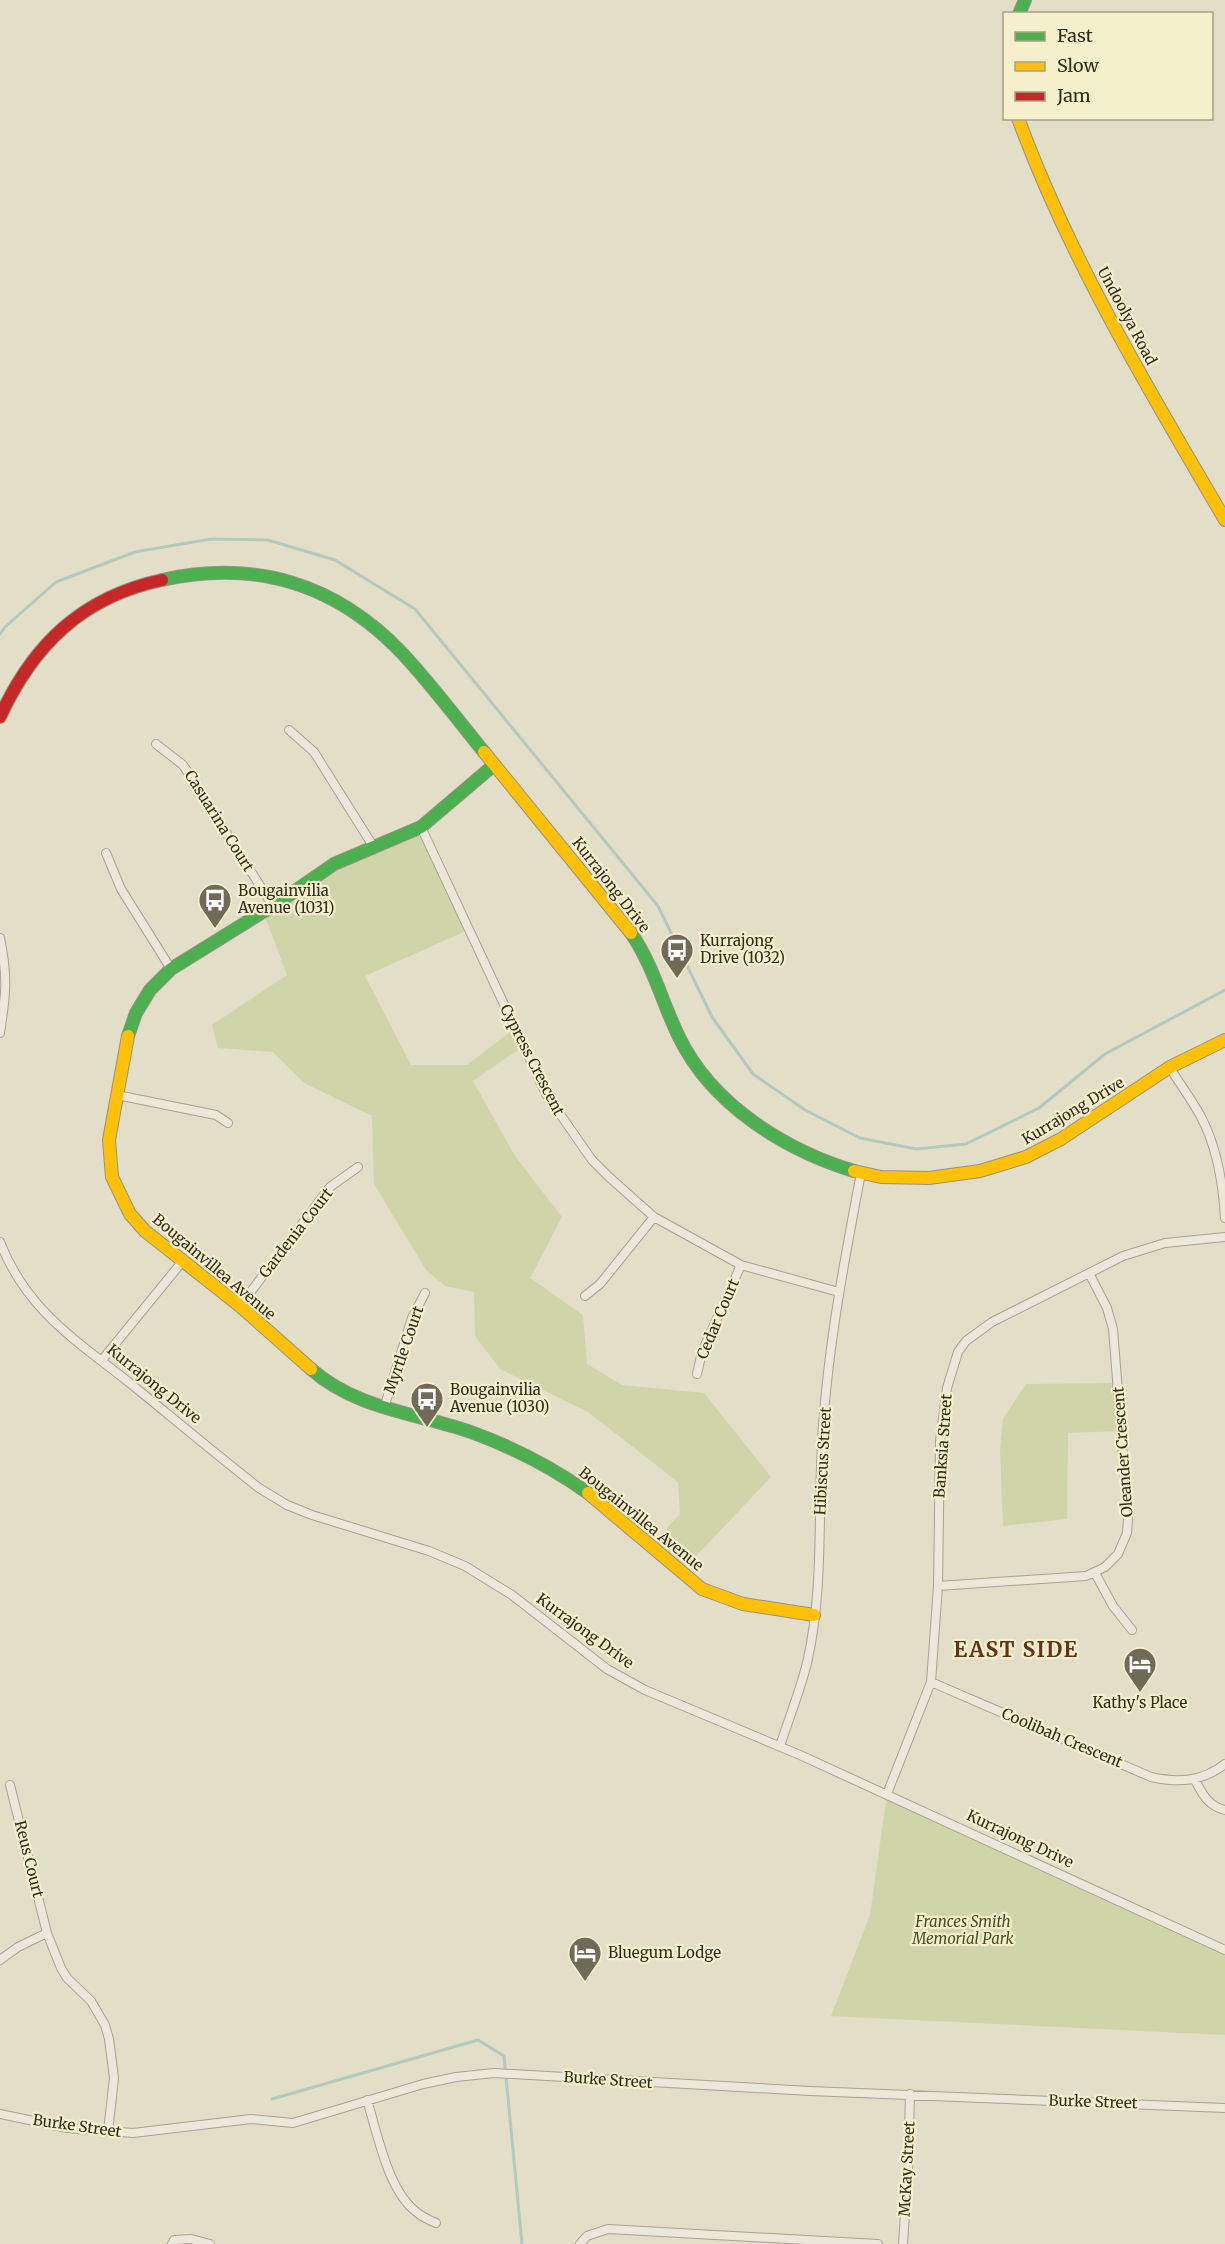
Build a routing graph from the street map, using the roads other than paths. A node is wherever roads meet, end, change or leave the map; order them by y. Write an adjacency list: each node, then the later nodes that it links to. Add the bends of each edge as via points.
1 (1019, 120): 2 (street, Undoolya Road, via 1038,172 1124,346)
2 (1225, 520)
3 (0, 717): 6 (street, Kurrajong Drive, via 21,677 42,650 62,629 112,596 183,574 258,574 314,590 355,612 379,631 403,654)
4 (289, 730): 8 (street, via 314,753)
5 (156, 744): 10 (street, Casuarina Court, via 183,765)
6 (494, 765): 7 (street, Bougainvillea Avenue); 19 (street, Kurrajong Drive, via 627,926 647,959 694,1063 716,1088 740,1112 794,1147)
7 (421, 827): 8 (street, Bougainvillea Avenue); 20 (street, Cypress Crescent, via 546,1094 592,1160)
8 (374, 846): 10 (street, Bougainvillea Avenue, via 334,864)
9 (106, 853): 12 (street, via 121,889)
10 (273, 906): 12 (street, Bougainvillea Avenue)
11 (0, 938): 13 (street, via 7,993)
12 (171, 969): 16 (street, Bougainvillea Avenue, via 150,990 136,1013)
13 (0, 1033)
14 (1225, 1040): 15 (street, Kurrajong Drive)
15 (1170, 1068): 19 (street, Kurrajong Drive, via 1048,1147 1020,1160 968,1173 925,1178); 21 (street, via 1201,1116 1212,1144 1220,1170)
16 (117, 1095): 17 (street, via 216,1115); 24 (street, Bougainvillea Avenue, via 109,1140 112,1177 130,1214)
17 (228, 1123)
18 (358, 1167): 30 (street, Gardenia Court, via 330,1187)
19 (861, 1173): 27 (street, Hibiscus Street)
20 (654, 1217): 25 (street, Cypress Crescent); 29 (street, via 600,1284)
21 (1225, 1218)
22 (1225, 1237): 26 (street, Banksia Street, via 1165,1243 1123,1256)
23 (0, 1242): 31 (street, Kurrajong Drive, via 35,1303 65,1333)
24 (182, 1262): 30 (street, Bougainvillea Avenue); 31 (street)
25 (741, 1265): 27 (street, Cypress Crescent); 32 (street, Cedar Court, via 702,1352)
26 (1089, 1273): 34 (street, Oleander Crescent, via 1113,1329 1128,1518 1127,1533 1118,1554); 35 (street, Banksia Street, via 992,1322 976,1332 958,1352 947,1388 940,1440)
27 (839, 1292): 36 (street, Hibiscus Street, via 823,1426)
28 (425, 1293): 33 (street, Myrtle Court, via 412,1318)
29 (585, 1296)
30 (240, 1306): 33 (street, Bougainvillea Avenue, via 321,1378 346,1394)
31 (102, 1360): 39 (street, Kurrajong Drive, via 259,1488 287,1505 465,1566 512,1596 611,1672)
32 (697, 1374)
33 (384, 1408): 36 (street, Bougainvillea Avenue, via 470,1432 561,1473 702,1589 720,1598 750,1607)
34 (1095, 1573): 35 (street, Oleander Crescent); 37 (street)
35 (938, 1586): 38 (street, Banksia Street)
36 (814, 1615): 39 (street, Hibiscus Street, via 807,1663)
37 (1132, 1630)
38 (931, 1682): 41 (street, Coolibah Crescent, via 1150,1777 1177,1782); 43 (street, Banksia Street)
39 (780, 1746): 43 (street, Kurrajong Drive)
40 (1225, 1764): 41 (street, Coolibah Crescent)
41 (1195, 1780): 44 (street, via 1212,1805)
42 (10, 1785): 45 (street, Reus Court)
43 (887, 1794): 46 (street, Kurrajong Drive)
44 (1225, 1810)
45 (47, 1933): 47 (street); 52 (street, Reus Court, via 61,1968 90,2001 110,2039 114,2078)
46 (1225, 1950)
47 (0, 1960)
48 (910, 2094): 49 (street, Burke Street, via 494,2073 423,2084); 50 (street, Burke Street); 58 (street, McKay Street)
49 (368, 2100): 52 (street, Burke Street, via 293,2123 251,2119 133,2133); 53 (street, via 399,2190 419,2214)
50 (1225, 2108)
51 (0, 2114): 52 (street, Burke Street)
52 (108, 2132)
53 (436, 2223)
54 (172, 2244): 55 (street, via 174,2240 191,2239)
55 (210, 2244)
56 (580, 2244): 57 (street, via 587,2236 608,2229)
57 (878, 2244)
58 (903, 2244)

